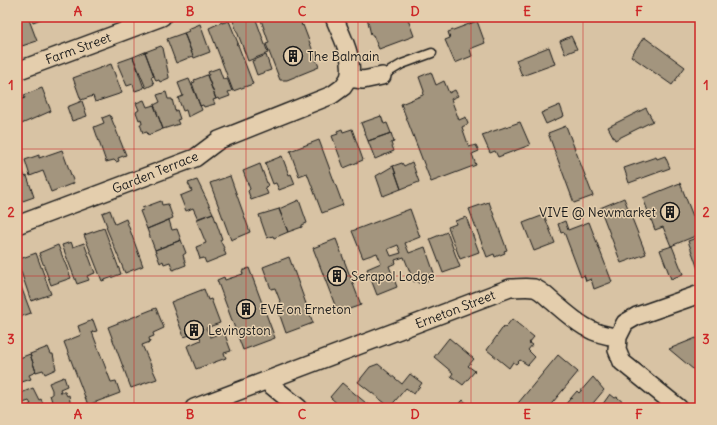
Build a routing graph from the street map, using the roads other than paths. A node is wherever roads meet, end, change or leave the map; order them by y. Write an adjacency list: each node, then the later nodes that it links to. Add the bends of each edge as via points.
1 (162, 17): 4 (street, Farm Street)
2 (334, 17): 6 (street, via 350,59)
3 (432, 53): 5 (lane, via 402,64)
4 (17, 71)
5 (382, 76): 6 (street, via 363,80)
6 (349, 78): 7 (street, Garden Terrace, via 343,87 332,95 218,140 193,159)
7 (17, 226)
8 (700, 294): 9 (street, via 637,316 626,323)
9 (618, 337): 10 (street, Erneton Street, via 590,331 535,288 510,288); 13 (street, via 618,350 622,362)
10 (266, 381): 11 (street, Erneton Street); 12 (street)
11 (194, 408)
12 (299, 408)
13 (679, 408)

